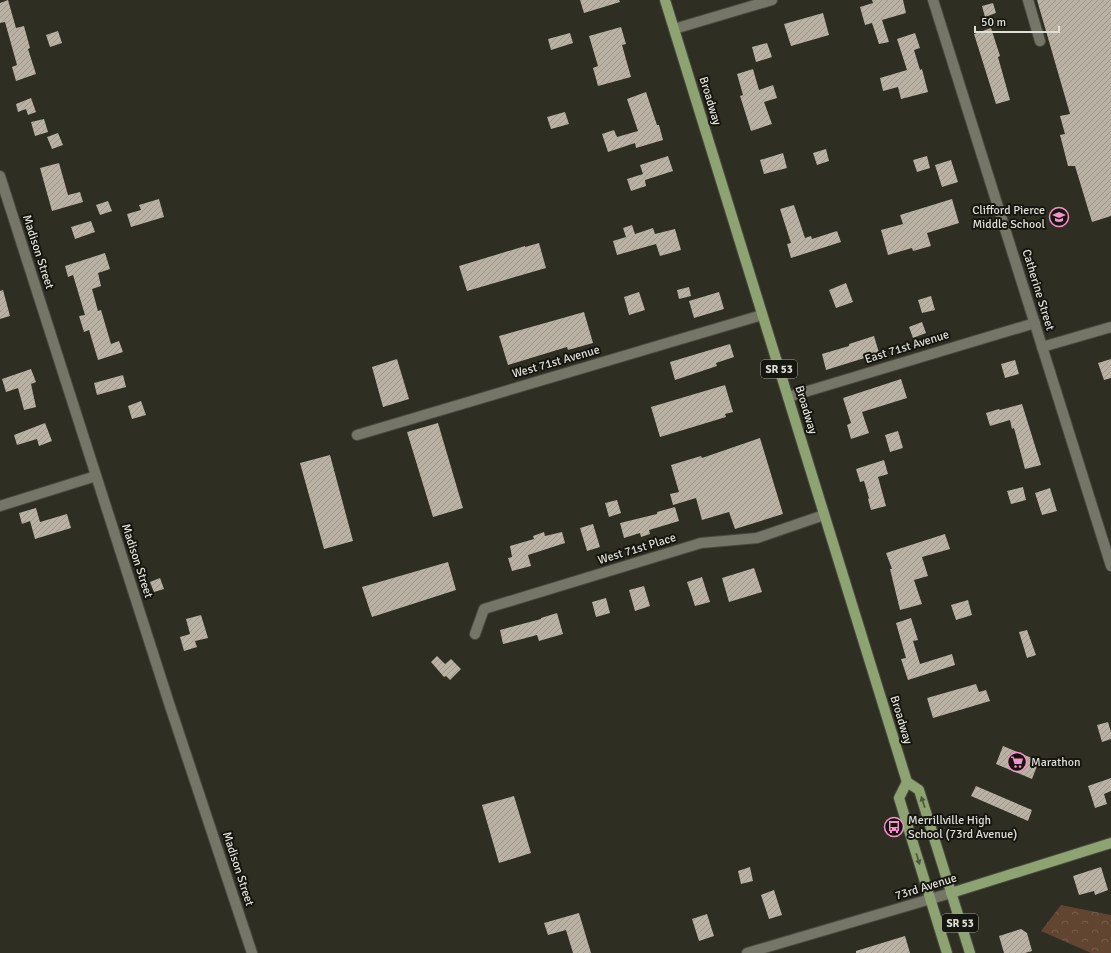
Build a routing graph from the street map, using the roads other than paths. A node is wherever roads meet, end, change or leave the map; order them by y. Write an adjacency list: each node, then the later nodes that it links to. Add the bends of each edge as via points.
1 (665, 0): 5 (main road, Broadway / SR 53)
2 (772, 0): 5 (street)
3 (933, 0): 9 (street, Catherine Street)
4 (1028, 0): 6 (street)
5 (674, 29): 8 (main road, Broadway / SR 53)
6 (1040, 41)
7 (0, 176): 14 (street, Madison Street)
8 (762, 315): 12 (main road, Broadway / SR 53); 13 (street, West 71st Avenue)
9 (1034, 323): 11 (street, Catherine Street); 12 (street, East 71st Avenue)
10 (1111, 326): 11 (street)
11 (1042, 347): 17 (street, Catherine Street)
12 (788, 396): 16 (main road, Broadway / SR 53)
13 (357, 435)
14 (96, 476): 15 (street); 23 (street, Madison Street)
15 (0, 506)
16 (824, 515): 18 (street, West 71st Place, via 757,538 701,543 484,609); 19 (main road, Broadway / SR 53)
17 (1111, 566)
18 (475, 634)
19 (907, 782): 21 (main road, Broadway / SR 53, one-way to 19, via 919,790); 22 (main road, SR 53, one-way to 22, via 900,798)
20 (1111, 843): 21 (main road, 73rd Avenue)
21 (951, 893): 22 (street, 73rd Avenue); 26 (main road, Broadway / SR 53)
22 (931, 899): 24 (street, 73rd Avenue); 25 (main road, SR 53)
23 (252, 953)
24 (747, 953)
25 (947, 953)
26 (970, 953)

